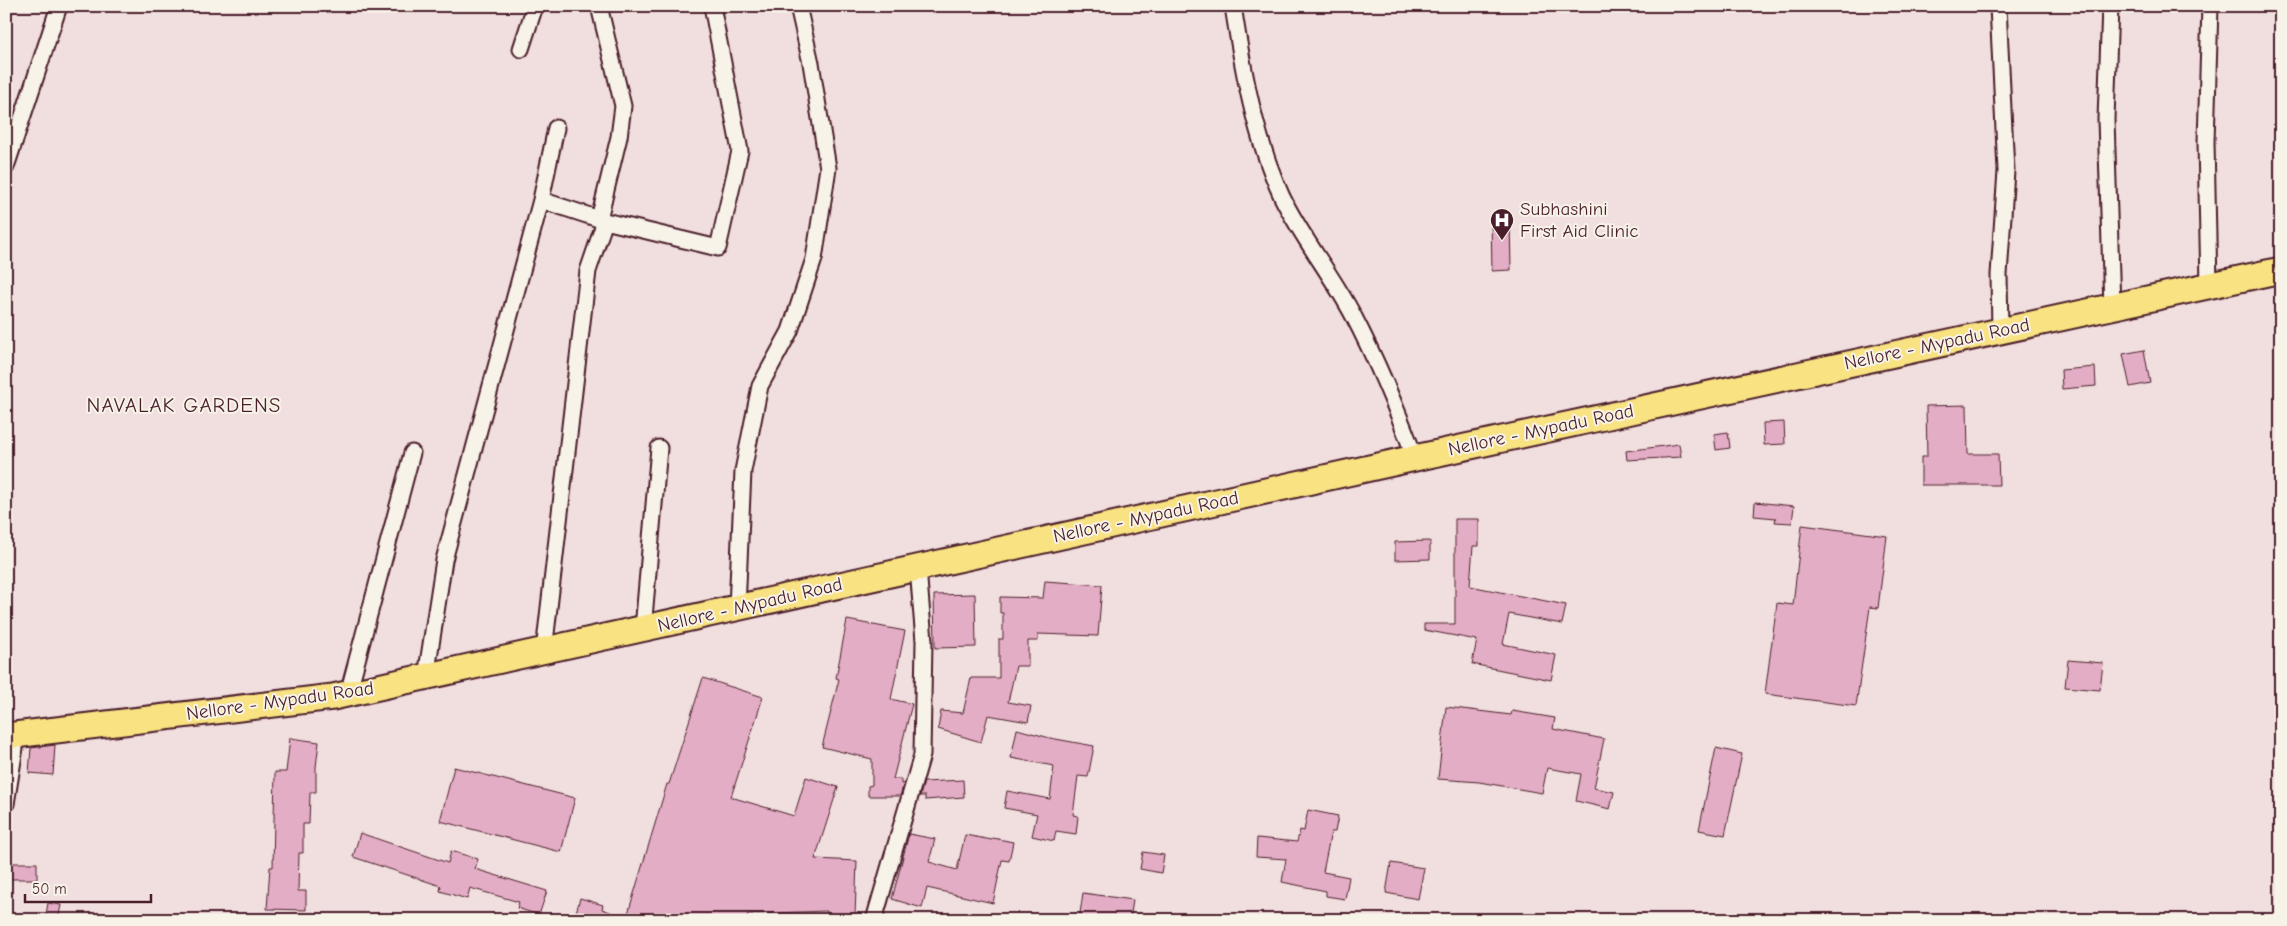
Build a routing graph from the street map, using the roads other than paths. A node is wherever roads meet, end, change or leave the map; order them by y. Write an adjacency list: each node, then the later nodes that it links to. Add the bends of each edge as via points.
1 (59, 6): 12 (street)
2 (536, 6): 10 (street)
3 (599, 6): 14 (street, via 623,106)
4 (712, 6): 14 (street, via 740,151 718,248)
5 (798, 6): 23 (street, via 828,168 814,259 790,331 760,386 742,472)
6 (1233, 6): 21 (street, via 1261,143 1283,198 1352,314 1394,398)
7 (1998, 6): 18 (street, via 2006,171 1999,275)
8 (2110, 6): 17 (street, via 2106,119)
9 (2210, 6): 16 (street, via 2206,142)
10 (521, 49)
11 (556, 128): 13 (street)
12 (6, 168)
13 (541, 200): 14 (street); 26 (street, via 444,560)
14 (602, 220): 25 (street, via 588,271)
15 (2281, 270): 16 (main road, Nellore - Mypadu Road)
16 (2209, 286): 17 (main road, Nellore - Mypadu Road)
17 (2112, 307): 18 (main road, Nellore - Mypadu Road)
18 (2000, 331): 21 (main road, Nellore - Mypadu Road)
19 (660, 448): 24 (street)
20 (412, 453): 27 (street)
21 (1415, 458): 22 (main road, Nellore - Mypadu Road)
22 (918, 568): 23 (main road, Nellore - Mypadu Road); 30 (street, via 924,641 922,755)
23 (737, 608): 24 (main road, Nellore - Mypadu Road)
24 (644, 629): 25 (main road, Nellore - Mypadu Road)
25 (544, 651): 26 (main road, Nellore - Mypadu Road)
26 (426, 676): 27 (main road, Nellore - Mypadu Road)
27 (348, 694): 28 (main road, Nellore - Mypadu Road)
28 (12, 735): 29 (street)
29 (6, 804)
30 (874, 920)

